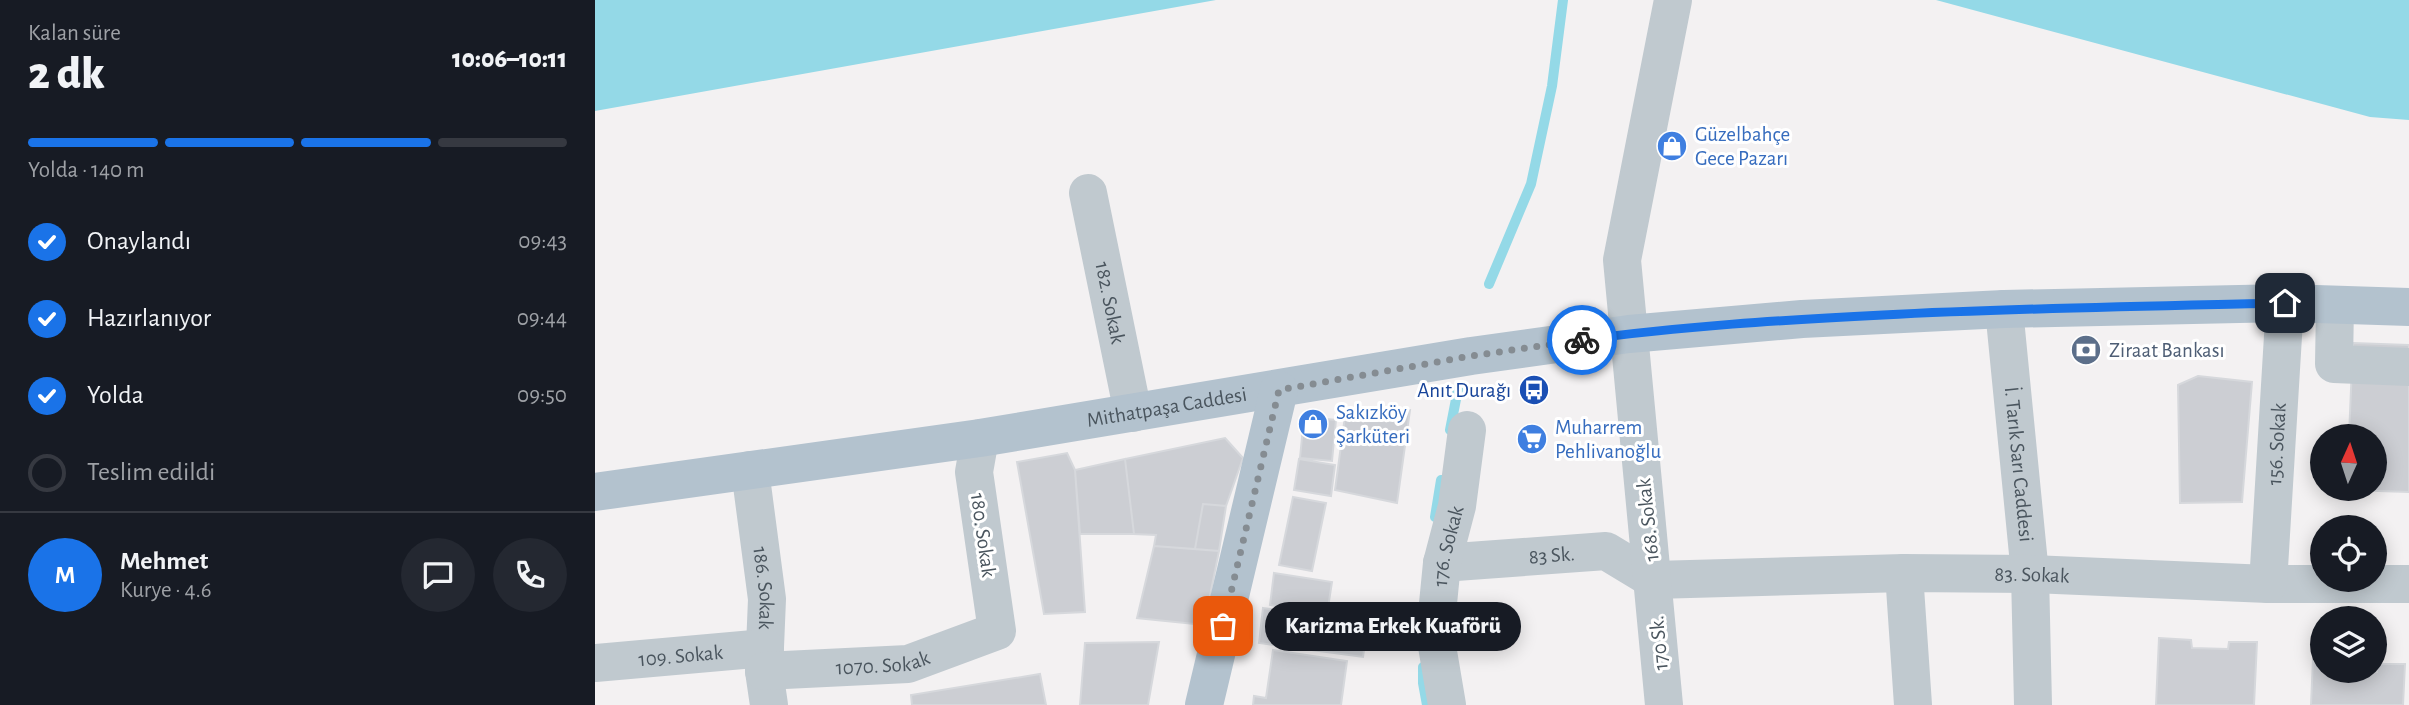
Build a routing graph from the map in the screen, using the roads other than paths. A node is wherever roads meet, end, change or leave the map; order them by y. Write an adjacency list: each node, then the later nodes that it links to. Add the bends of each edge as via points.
1 (1673, 0): 7 (street, 168. Sokak, via 1622,260)
2 (1088, 193): 10 (street, 182. Sokak)
3 (2285, 303): 4 (main road, Mithatpaşa Caddesi); 6 (main road, Mithatpaşa Caddesi); 19 (street, 156. Sokak)
4 (2335, 305): 5 (main road, Mithatpaşa Caddesi); 8 (street, via 2334,365)
5 (2409, 307)
6 (2004, 309): 7 (main road, Mithatpaşa Caddesi, via 1801,319); 17 (street, İ. Tarık Sarı Caddesi)
7 (1629, 334): 9 (main road, Mithatpaşa Caddesi); 18 (street, 168. Sokak)
8 (2409, 368)
9 (1279, 390): 10 (main road, Mithatpaşa Caddesi); 24 (main road)
10 (1133, 413): 12 (main road, Mithatpaşa Caddesi)
11 (1468, 430): 15 (street, 176. Sokak, via 1457,506)
12 (980, 438): 13 (main road, Mithatpaşa Caddesi); 21 (street, 180. Sokak, via 974,472)
13 (750, 470): 14 (main road, Mithatpaşa Caddesi); 23 (street, 186. Sokak, via 767,599)
14 (595, 492)
15 (1442, 563): 18 (street, 83 Sk., via 1606,551); 25 (street, 176. Sokak, via 1435,634)
16 (1904, 573): 17 (street, 83. Sokak); 18 (street, 83. Sokak); 27 (street)
17 (2030, 574): 19 (street, 83. Sokak); 28 (street, İ. Tarık Sarı Caddesi)
18 (1654, 580): 26 (street, 170 Sk.)
19 (2268, 584): 20 (street, 83. Sokak)
20 (2409, 584)
21 (997, 631): 23 (street, 1070. Sokak, via 908,664)
22 (595, 663): 23 (street, 109. Sokak)
23 (766, 675)
24 (1205, 705)
25 (1447, 705)
26 (1664, 705)
27 (1913, 705)
28 (2033, 705)

